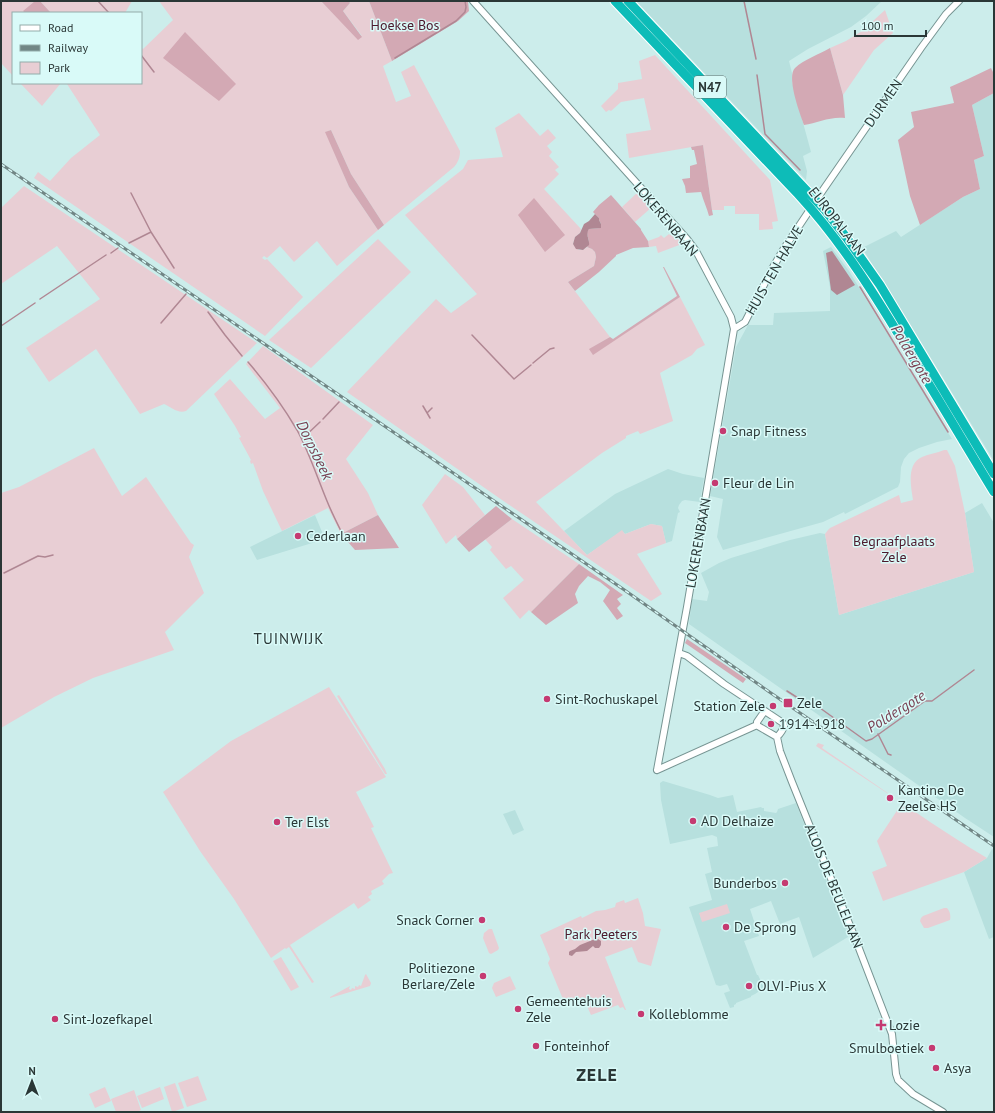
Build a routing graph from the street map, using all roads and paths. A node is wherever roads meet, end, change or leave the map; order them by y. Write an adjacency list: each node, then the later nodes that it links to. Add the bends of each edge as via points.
1 (473, 1): 6 (street, LOKERENBAAN, via 687,239 731,317)
2 (615, 1): 5 (highway, EUROPALAAN / N47)
3 (628, 1): 5 (highway, EUROPALAAN / N47)
4 (959, 1): 5 (street, DURMEN, via 921,48)
5 (813, 204): 6 (street, HUIS TEN HALVE, via 772,269 745,322); 7 (highway, EUROPALAAN / N47, via 846,237 880,285); 8 (highway, EUROPALAAN / N47, via 870,288)
6 (734, 329): 9 (street, LOKERENBAAN)
7 (994, 474)
8 (994, 492)
9 (679, 653): 10 (street, via 687,656); 11 (street, LOKERENBAAN, via 657,770)
10 (764, 712): 11 (street); 12 (street, via 783,724)
11 (757, 725): 12 (street)
12 (777, 737): 13 (street, ALOIS DE BEULELAAN, via 780,751 892,1034 898,1080 912,1094)
13 (943, 1112)

